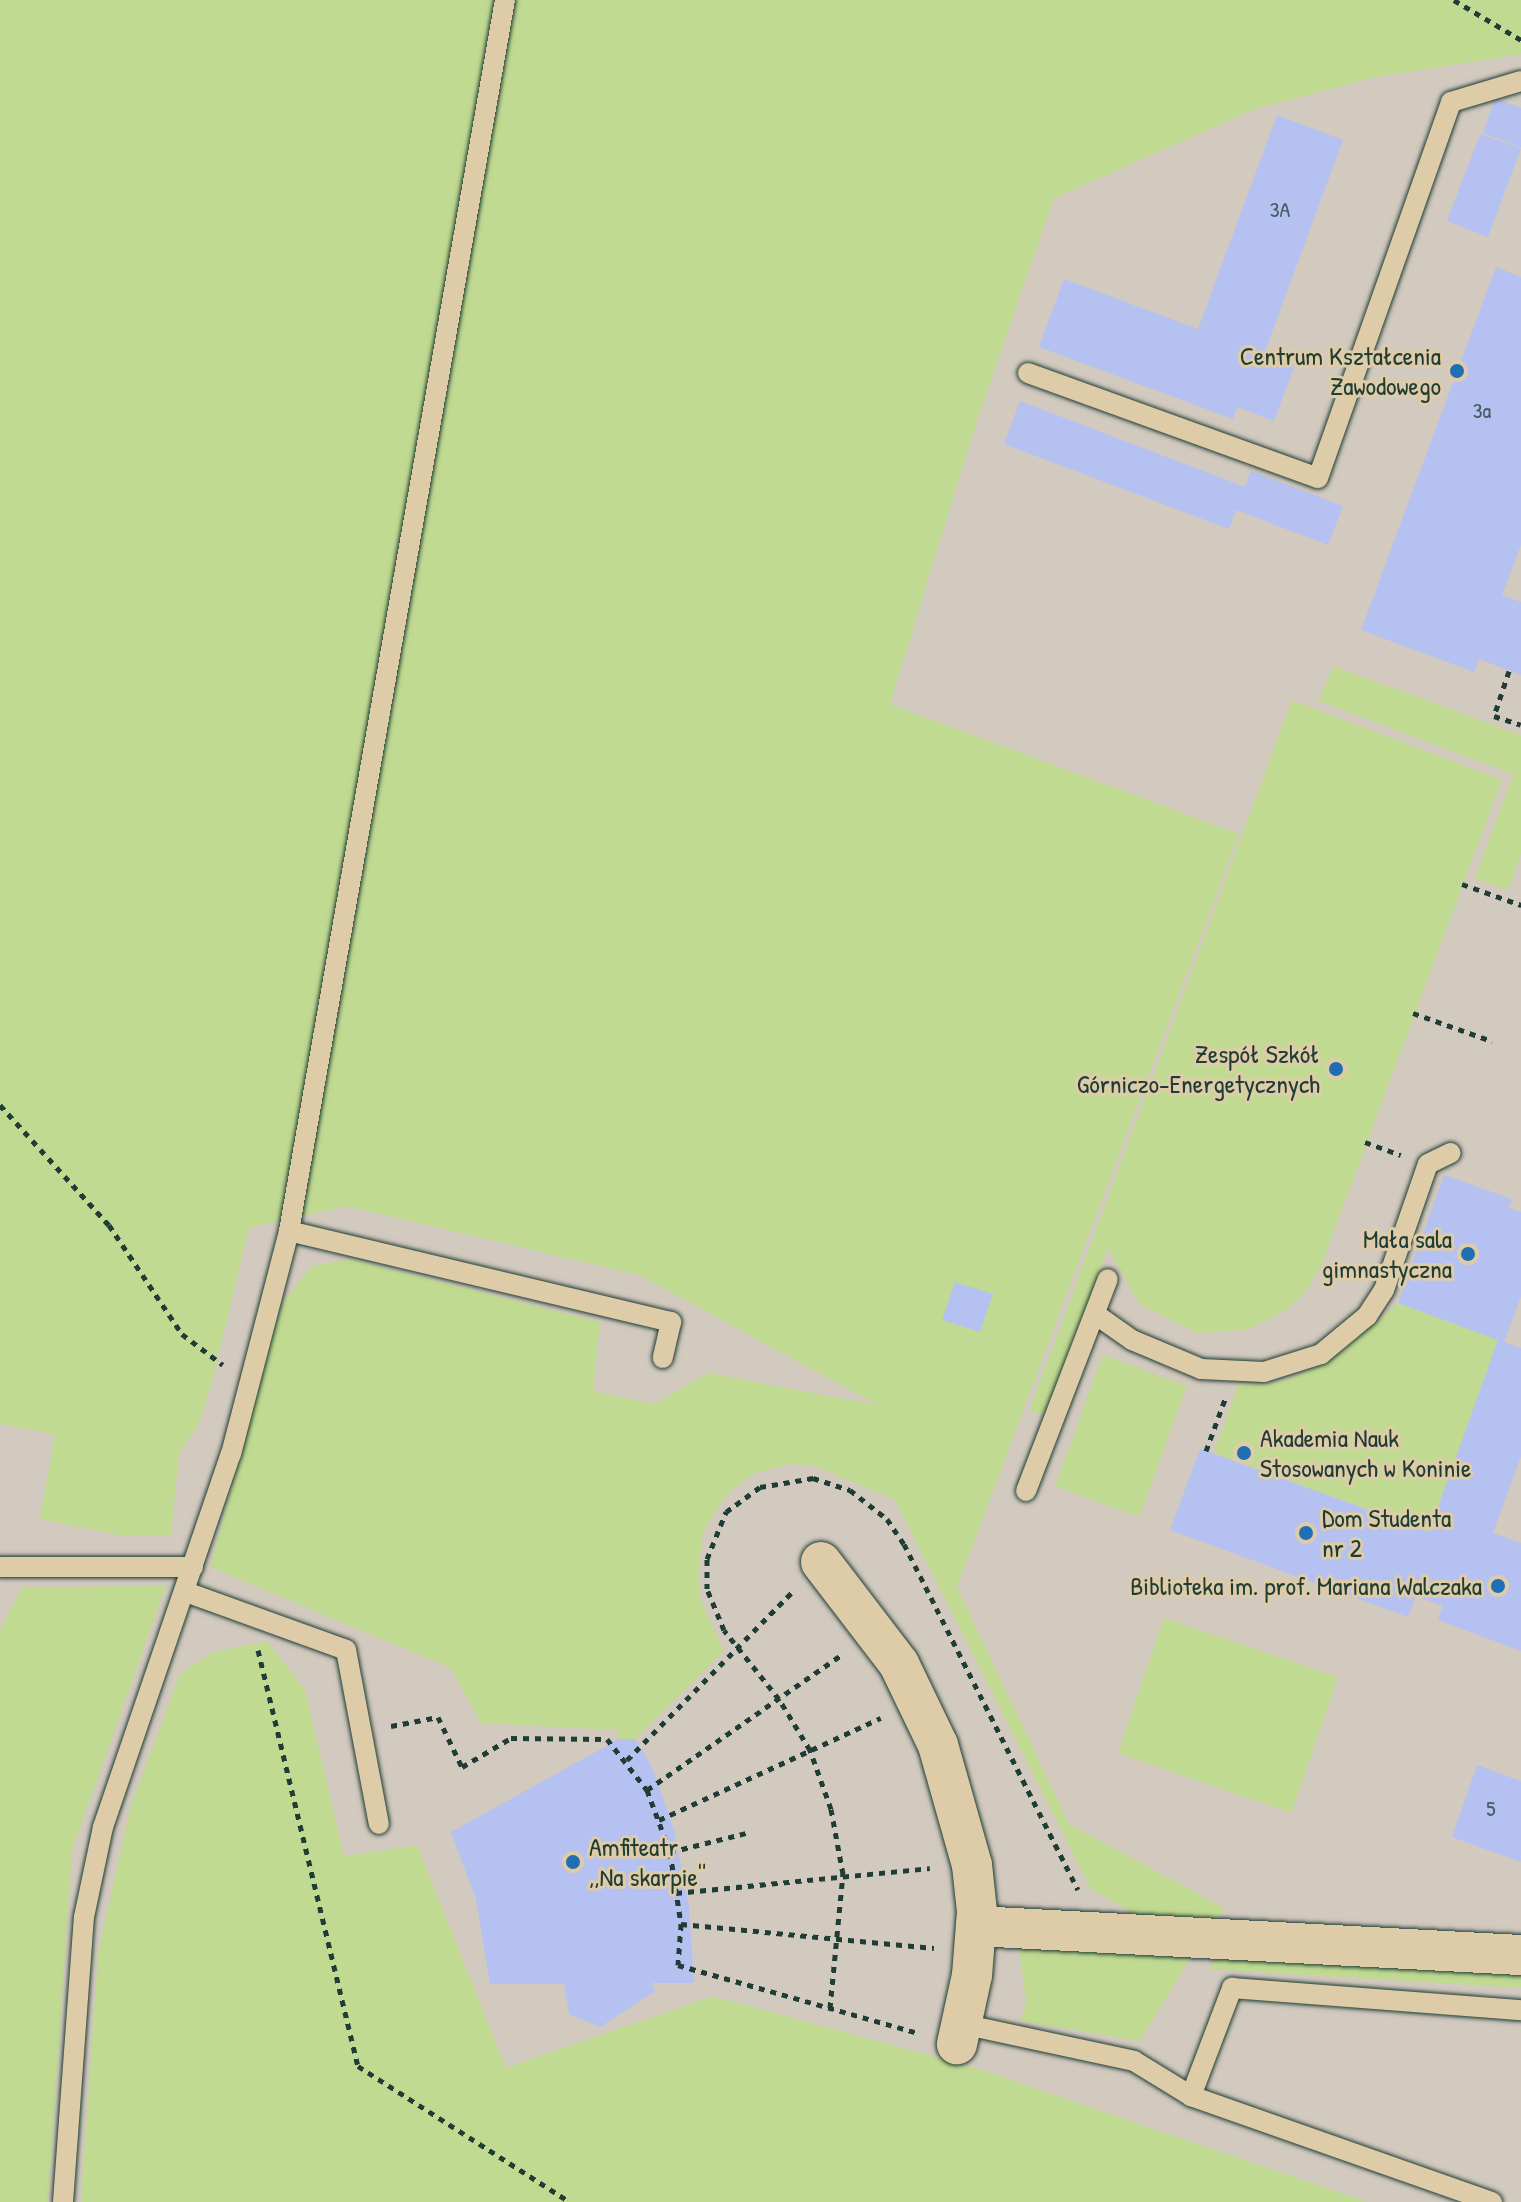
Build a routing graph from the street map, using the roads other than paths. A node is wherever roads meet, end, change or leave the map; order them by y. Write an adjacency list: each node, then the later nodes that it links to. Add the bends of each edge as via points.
1 (505, 0): 5 (lane)
2 (1521, 81): 3 (lane, via 1451,102 1318,478)
3 (1028, 373)
4 (1451, 1153): 7 (lane, via 1428,1164 1384,1290 1367,1316 1321,1354 1264,1372 1235,1372 1171,1358)
5 (289, 1231): 8 (lane, via 671,1322); 12 (lane)
6 (1108, 1279): 7 (lane)
7 (1095, 1314): 9 (lane)
8 (663, 1358)
9 (1026, 1491)
10 (821, 1562): 15 (street, via 876,1630 938,1745 972,1865)
11 (0, 1567): 12 (lane)
12 (193, 1567): 13 (lane)
13 (186, 1592): 14 (lane, via 346,1650); 20 (lane, via 103,1827 84,1917)
14 (379, 1824)
15 (975, 1940): 16 (street); 18 (street)
16 (1521, 1955)
17 (1521, 2010): 19 (lane, via 1232,1988)
18 (960, 2034): 19 (lane, via 1134,2061)
19 (1191, 2096): 21 (lane)
20 (63, 2202)
21 (1492, 2202)

